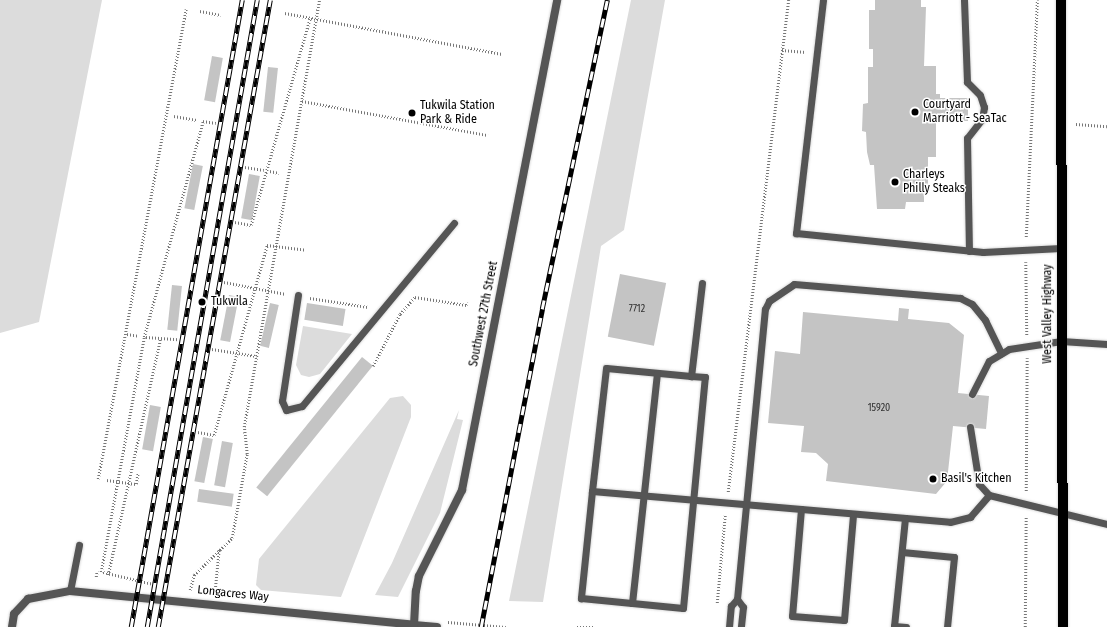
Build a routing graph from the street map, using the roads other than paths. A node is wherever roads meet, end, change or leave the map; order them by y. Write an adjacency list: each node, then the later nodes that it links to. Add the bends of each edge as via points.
1 (557, 0): 32 (street, Southwest 27th Street, via 462,490 419,576)
2 (823, 0): 7 (lane, via 796,233)
3 (964, 0): 7 (lane, via 966,82 980,95 984,108 982,119 967,138)
4 (1061, 0): 6 (main road, West Valley Highway)
5 (454, 223): 9 (lane, via 302,406 286,410 282,402)
6 (1061, 248): 7 (lane); 10 (main road, West Valley Highway)
7 (969, 251)
8 (702, 283): 14 (lane)
9 (298, 295)
10 (1061, 341): 11 (lane); 12 (lane); 24 (main road, West Valley Highway)
11 (1107, 344)
12 (1001, 353): 15 (lane, via 982,369); 21 (lane, via 986,320 972,304 960,298 794,284 780,291 765,309)
13 (657, 373): 14 (lane); 17 (lane, via 606,368); 19 (lane)
14 (691, 376): 20 (lane, via 705,377)
15 (972, 394)
16 (970, 427): 18 (lane, via 979,484)
17 (592, 491): 19 (lane); 31 (lane, via 581,598)
18 (989, 495): 24 (lane); 25 (lane, via 970,517 950,522)
19 (644, 496): 20 (lane); 31 (lane)
20 (692, 500): 21 (lane); 31 (lane, via 683,608)
21 (746, 506): 22 (lane); 30 (lane)
22 (802, 509): 23 (lane); 23 (lane, via 792,616 844,620)
23 (853, 514): 25 (lane)
24 (1062, 514): 26 (lane); 39 (main road, West Valley Highway)
25 (905, 518): 28 (lane)
26 (1107, 524)
27 (79, 545): 29 (lane)
28 (902, 552): 37 (lane, via 894,626); 38 (lane, via 954,557)
29 (70, 591): 32 (street, Longacres Way); 33 (street, Longacres Way, via 28,599 14,614)
30 (737, 599): 35 (lane, via 731,606); 36 (lane, via 743,607)
31 (632, 603)
32 (414, 626): 34 (street, Longacres Way)
33 (12, 627)
34 (437, 627)
35 (729, 627)
36 (741, 627)
37 (906, 627)
38 (947, 627)
39 (1063, 627)

